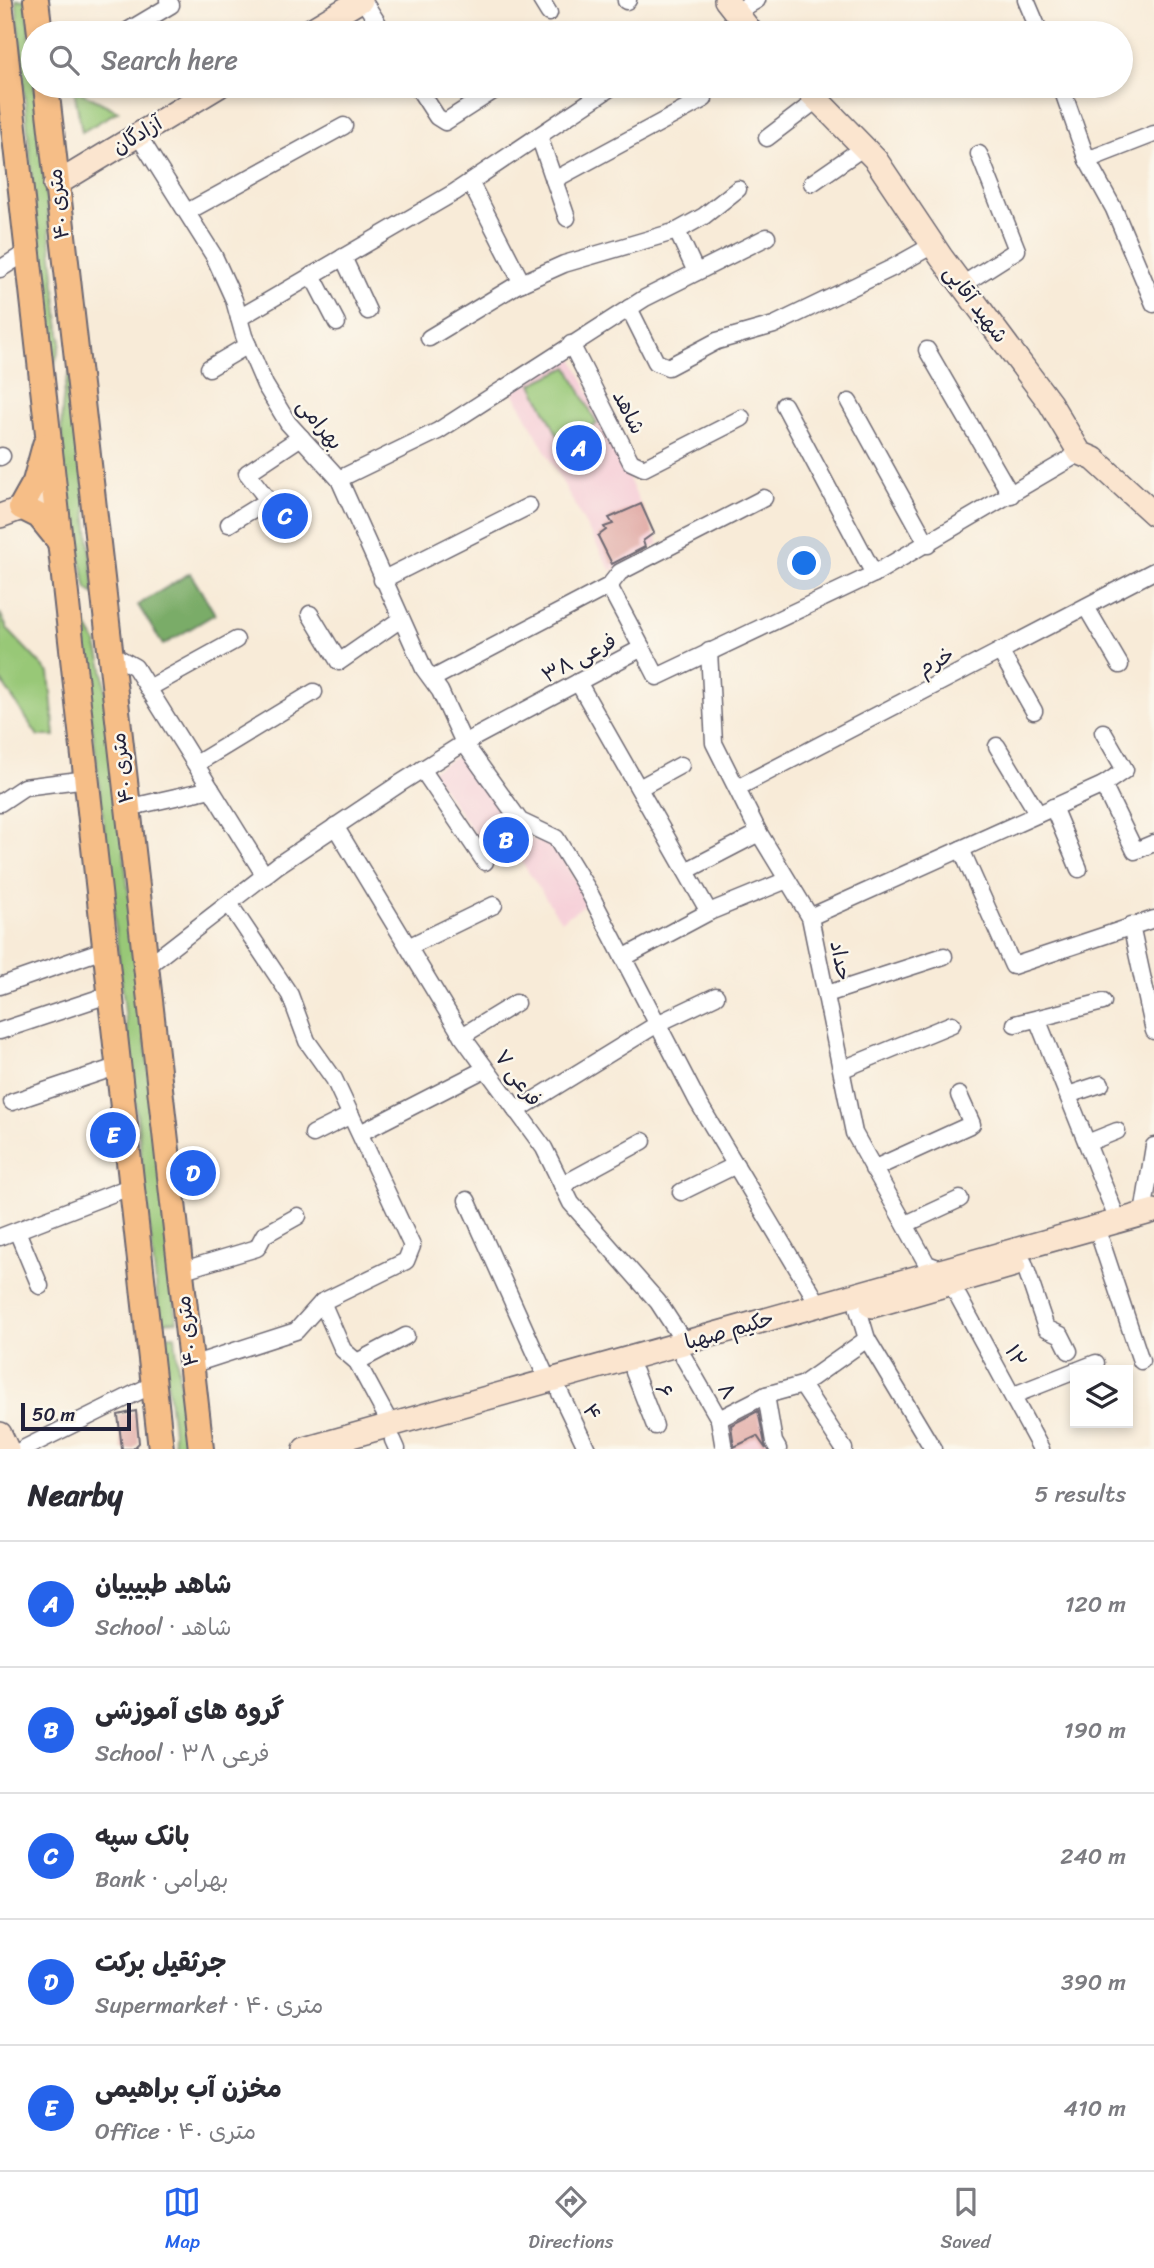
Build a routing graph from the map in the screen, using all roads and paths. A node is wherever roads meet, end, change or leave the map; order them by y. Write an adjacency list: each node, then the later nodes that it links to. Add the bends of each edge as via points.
1 (36, 0): 8 (main road)
2 (168, 0): 9 (street, via 171,5)
3 (362, 0): 10 (street); 11 (street)
4 (757, 0): 7 (street)
5 (1026, 0): 13 (street)
6 (0, 2): 14 (main road, ۴۰ متری)
7 (731, 6): 12 (street)
8 (39, 21)
9 (144, 21)
10 (326, 21)
11 (376, 21)
12 (743, 21)
13 (1035, 21)
14 (3, 64): 42 (main road, ۴۰ متری)
15 (47, 98): 35 (main road, ۴۰ متری)
16 (199, 98): 26 (street, آزادگان)
17 (425, 98): 18 (street, via 445,122)
18 (482, 98)
19 (582, 98): 27 (street)
20 (805, 98): 28 (street)
21 (817, 98): 29 (street, شهید آقایی)
22 (1065, 98): 31 (street)
23 (704, 99): 32 (street)
24 (344, 126): 37 (street)
25 (1154, 134): 31 (street)
26 (138, 135): 35 (street, آزادگان); 37 (street, بهرامی)
27 (539, 136): 32 (street); 33 (street)
28 (767, 138)
29 (864, 147): 34 (street); 41 (street, شهید آقایی, via 905,199)
30 (979, 154): 48 (street, via 1017,250)
31 (1087, 160): 49 (street, via 1114,209)
32 (554, 180): 38 (street)
33 (470, 182): 43 (street); 47 (street)
34 (812, 183)
35 (55, 185): 55 (main road, ۴۰ متری)
36 (738, 189): 39 (street)
37 (187, 212): 52 (street, بهرامی, via 214,256)
38 (567, 218)
39 (677, 231): 45 (street); 47 (street, via 564,264)
40 (766, 237): 45 (street)
41 (933, 245): 48 (street, شهید آقایی); 50 (street, via 774,325 717,341 667,367 656,362)
42 (27, 252): 44 (street); 63 (main road, ۴۰ متری)
43 (343, 257): 46 (street); 51 (street)
44 (0, 269)
45 (696, 272): 50 (street)
46 (312, 275): 52 (street); 53 (street)
47 (522, 283): 54 (street)
48 (962, 285): 65 (street, شهید آقایی, via 1050,402)
49 (1154, 304)
50 (629, 308): 56 (street)
51 (368, 311)
52 (239, 318): 57 (street, بهرامی)
53 (337, 323)
54 (429, 338)
55 (72, 339): 68 (main road, via 58,385 63,484); 87 (main road, ۴۰ متری)
56 (571, 344): 62 (street, شاهد, via 631,463 644,468); 66 (street, via 439,431)
57 (248, 345): 59 (street); 64 (street, بهرامی, via 265,385)
58 (927, 350): 67 (street)
59 (209, 368)
60 (849, 402): 75 (street)
61 (784, 405): 77 (street)
62 (742, 418)
63 (48, 434): 68 (main road, ۴۰ متری); 71 (main road, via 34,482)
64 (301, 438): 66 (street, بهرامی); 73 (street, via 247,473 268,500)
65 (1080, 453): 67 (street, فرعی ۳۸); 72 (street, شهید آقایی, via 1094,459)
66 (339, 480): 78 (street, بهرامی)
67 (1011, 495): 75 (street, فرعی ۳۸)
68 (55, 496): 71 (street); 74 (main road, ۴۰ متری); 87 (main road, via 67,512 80,592)
69 (764, 498): 79 (street, via 620,572)
70 (529, 506): 78 (street)
71 (10, 511): 74 (main road, via 39,516)
72 (1154, 514)
73 (229, 524)
74 (61, 543): 100 (main road, ۴۰ متری)
75 (928, 545): 77 (street, فرعی ۳۸)
76 (1154, 571): 80 (street, خرم)
77 (874, 574): 85 (street, فرعی ۳۸)
78 (382, 580): 82 (street, بهرامی)
79 (609, 586): 84 (street); 89 (street)
80 (1086, 607): 86 (street, خرم); 88 (street)
81 (310, 614): 82 (street, via 339,662)
82 (401, 619): 89 (street, بهرامی)
83 (236, 640): 91 (street)
84 (642, 648): 85 (street, فرعی ۳۸, via 657,677); 90 (street, فرعی ۳۸)
85 (709, 651): 103 (street, حداد, via 714,743)
86 (999, 651): 93 (street); 103 (street, خرم)
87 (108, 652): 91 (street, via 135,667); 106 (main road, ۴۰ متری)
88 (1120, 665)
89 (432, 679): 95 (street, بهرامی)
90 (578, 682): 95 (street, فرعی ۳۸); 102 (street)
91 (149, 688): 97 (street)
92 (314, 692): 97 (street)
93 (1034, 711)
94 (1103, 732): 101 (street, via 1125,770)
95 (464, 743): 99 (street, فرعی ۳۸); 126 (street, بهرامی, via 520,821 556,838)
96 (998, 746): 107 (street)
97 (196, 764): 104 (street)
98 (681, 765): 102 (street)
99 (422, 769): 108 (street, فرعی ۳۸); 112 (street)
100 (87, 779): 105 (street, via 24,787); 124 (main road, ۴۰ متری)
101 (1103, 785): 107 (street); 110 (street, via 1135,851)
102 (639, 788): 114 (street)
103 (737, 788): 109 (street, حداد)
104 (211, 789): 106 (street); 115 (street)
105 (0, 803)
106 (127, 808): 127 (main road, ۴۰ متری)
107 (1046, 810): 111 (street); 113 (street)
108 (335, 826): 115 (street, فرعی ۳۸); 123 (street, فرعی ۷)
109 (759, 833): 114 (street); 116 (street, حداد)
110 (1154, 843)
111 (961, 849): 120 (street); 122 (street, via 1013,966)
112 (485, 862)
113 (1079, 869)
114 (686, 871): 119 (street)
115 (265, 876): 117 (street, فرعی ۳۸)
116 (787, 880): 119 (street); 120 (street, حداد)
117 (230, 905): 127 (street, فرعی ۳۸); 149 (street, via 290,995 307,1041 334,1079)
118 (494, 905): 123 (street)
119 (709, 912): 126 (street)
120 (810, 917): 130 (street, حداد)
121 (1154, 919): 122 (street)
122 (1131, 925): 139 (street)
123 (408, 947): 140 (street, فرعی ۷)
124 (106, 949): 128 (street); 129 (main road, ۴۰ متری)
125 (944, 956): 130 (street)
126 (623, 958): 135 (street, بهرامی)
127 (145, 968): 171 (main road, ۴۰ متری)
128 (0, 986)
129 (111, 994): 138 (street); 141 (main road, ۴۰ متری)
130 (827, 994): 143 (street, حداد)
131 (716, 996): 135 (street)
132 (1103, 1002): 134 (street)
133 (516, 1003): 140 (street)
134 (1038, 1021): 137 (street); 146 (street)
135 (659, 1023): 148 (street); 156 (street, بهرامی)
136 (952, 1024): 143 (street)
137 (1014, 1024)
138 (0, 1031)
139 (1154, 1031)
140 (462, 1036): 142 (street, فرعی ۷)
141 (119, 1066): 147 (street); 159 (main road, ۴۰ متری)
142 (485, 1069): 148 (street, فرعی ۷); 151 (street)
143 (843, 1069): 157 (street, حداد, via 853,1133)
144 (1101, 1084): 146 (street)
145 (959, 1095): 157 (street, via 972,1124)
146 (1068, 1095): 154 (street)
147 (12, 1102)
148 (516, 1111): 158 (street, فرعی ۷, via 544,1148)
149 (351, 1115): 151 (street); 152 (street)
150 (1117, 1131): 154 (street)
151 (360, 1133): 174 (street, via 412,1245 406,1262)
152 (313, 1134)
153 (643, 1141): 158 (street)
154 (1087, 1143): 165 (street)
155 (1154, 1146): 164 (street)
156 (736, 1165): 160 (street); 175 (street, بهرامی)
157 (873, 1169): 166 (street, حداد)
158 (562, 1185): 181 (street, فرعی ۷, via 571,1203 658,1302)
159 (132, 1186): 167 (street); 178 (main road, ۴۰ متری)
160 (681, 1192)
161 (960, 1199): 166 (street)
162 (467, 1200): 192 (street, ۴)
163 (298, 1216): 171 (street, via 264,1235 257,1248)
164 (1150, 1217): 165 (street, حکیم صهبا); 169 (street, حکیم صهبا)
165 (1118, 1221): 172 (street, حکیم صهبا)
166 (906, 1224): 172 (street, حداد, via 927,1264)
167 (17, 1231): 168 (street); 173 (street)
168 (0, 1237)
169 (1101, 1241): 170 (street, حکیم صهبا); 183 (street)
170 (1024, 1263): 172 (street, حکیم صهبا); 182 (street, via 1046,1328 1060,1335)
171 (180, 1271): 177 (main road, ۴۰ متری)
172 (947, 1277): 175 (street, حکیم صهبا); 176 (street, حکیم صهبا); 194 (street, ۱۲)
173 (40, 1286)
174 (322, 1302): 184 (street, via 343,1350); 186 (street, via 296,1331)
175 (819, 1305): 181 (street, حکیم صهبا)
176 (858, 1309): 180 (street); 181 (street, حکیم صهبا)
177 (185, 1312): 178 (main road, via 179,1326 169,1329); 186 (main road, ۴۰ متری)
178 (146, 1319): 190 (main road, ۴۰ متری)
179 (406, 1336): 184 (street)
180 (867, 1339): 191 (street); 210 (street)
181 (684, 1350): 188 (street, حکیم صهبا); 192 (street, حکیم صهبا); 195 (street, ۸)
182 (1069, 1351)
183 (1141, 1361)
184 (357, 1362): 198 (street)
185 (1096, 1363): 187 (street)
186 (191, 1365): 199 (main road, ۴۰ متری)
187 (1091, 1365)
188 (634, 1372): 192 (street, حکیم صهبا); 196 (street, ۶)
189 (1070, 1374): 194 (street)
190 (154, 1384): 200 (main road, ۴۰ متری); 202 (street)
191 (802, 1385): 193 (street); 209 (street)
192 (554, 1387): 198 (street, حکیم صهبا); 206 (street, ۴)
193 (766, 1395): 195 (street); 208 (street)
194 (1014, 1395): 211 (street, ۱۲)
195 (719, 1419): 207 (street, ۸)
196 (654, 1426)
197 (0, 1434): 201 (street)
198 (393, 1438): 204 (street, حکیم صهبا); 205 (street, حکیم صهبا)
199 (200, 1439): 203 (main road)
200 (159, 1446)
201 (7, 1449)
202 (23, 1449)
203 (218, 1449)
204 (305, 1449)
205 (360, 1449)
206 (587, 1449)
207 (724, 1449)
208 (778, 1449)
209 (844, 1449)
210 (933, 1449)
211 (1041, 1449)

